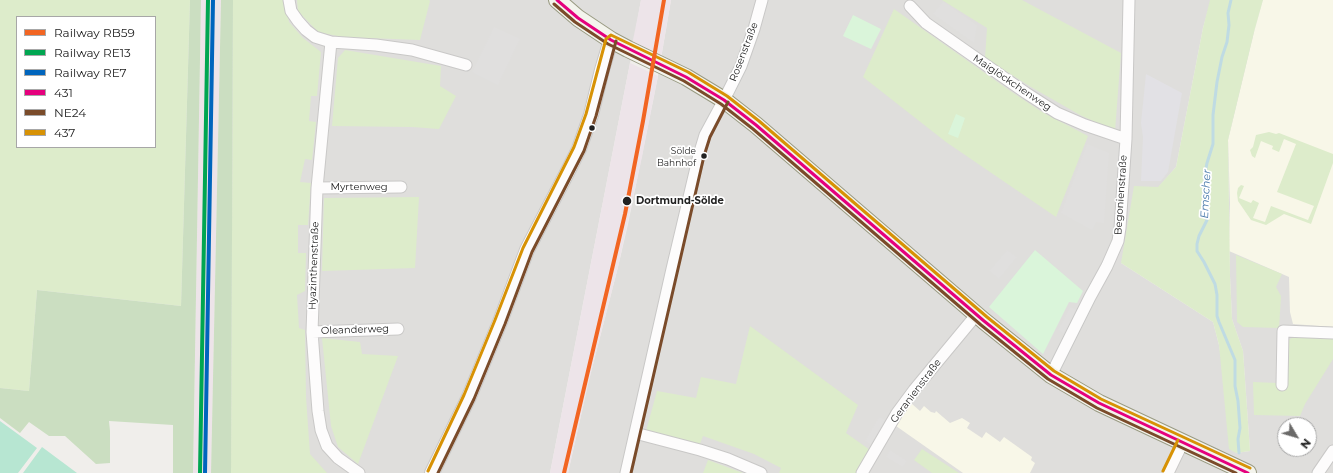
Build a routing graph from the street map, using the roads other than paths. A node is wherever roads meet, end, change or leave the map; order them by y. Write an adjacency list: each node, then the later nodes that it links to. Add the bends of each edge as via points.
1 (289, 0): 7 (street, via 291,11 306,30 315,37)
2 (557, 0): 6 (main road)
3 (762, 0): 9 (street, Rosenstraße, via 741,66)
4 (1129, 0): 10 (street, Begonienstraße)
5 (910, 6): 10 (street, Maiglöckchenweg, via 926,23 1057,113)
6 (611, 40): 9 (main road, via 686,77); 24 (street, via 578,149 527,250 469,396)
7 (331, 42): 8 (street, via 412,50); 12 (street, Hyazinthenstraße)
8 (466, 65)
9 (724, 100): 13 (main road); 19 (street, Rosenstraße, via 699,155)
10 (1126, 138): 17 (street, Begonienstraße, via 1118,241)
11 (401, 187): 12 (street, Myrtenweg)
12 (317, 188): 15 (street, Hyazinthenstraße)
13 (977, 314): 17 (main road); 22 (street, Geranienstraße, via 914,390 894,419)
14 (398, 329): 15 (street, Oleanderweg)
15 (312, 332): 23 (street, Hyazinthenstraße, via 321,432 330,450)
16 (1333, 332): 18 (street, via 1284,331)
17 (1051, 375): 20 (main road, via 1099,403)
18 (1282, 385)
19 (635, 433): 25 (street, Rosenstraße); 26 (street, via 700,450)
20 (1183, 442): 27 (street); 28 (main road)
21 (1333, 450): 29 (street)
22 (866, 472)
23 (359, 473)
24 (432, 473)
25 (626, 473)
26 (761, 473)
27 (1168, 473)
28 (1248, 473)
29 (1318, 473)

